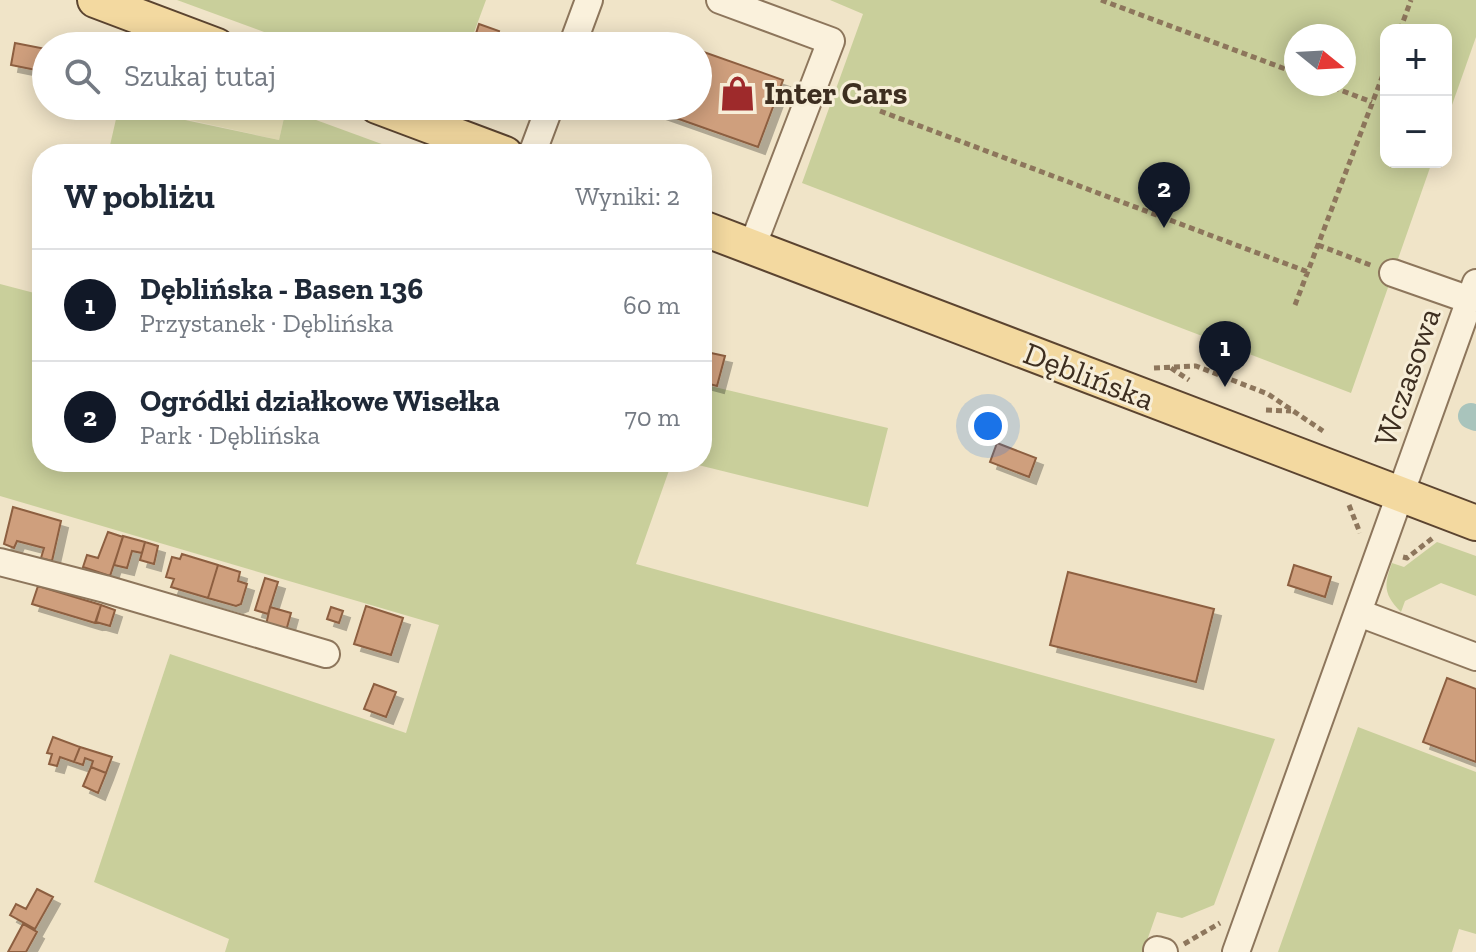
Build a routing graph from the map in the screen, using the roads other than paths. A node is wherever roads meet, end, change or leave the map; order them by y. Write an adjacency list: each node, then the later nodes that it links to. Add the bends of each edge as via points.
1 (95, 0): 4 (main road)
2 (589, 0): 5 (street)
3 (720, 0): 11 (street, via 831,41)
4 (180, 32)
5 (577, 32)
6 (414, 120): 8 (main road)
7 (545, 120): 9 (street)
8 (478, 144)
9 (536, 144)
10 (712, 232): 11 (main road, Dęblińska)
11 (752, 247): 14 (main road, Dęblińska)
12 (1393, 273): 13 (street)
13 (1473, 292): 14 (street, Wczasowa)
14 (1402, 494): 15 (main road, Dęblińska); 17 (street, Wczasowa)
15 (1476, 523)
16 (0, 562): 18 (street)
17 (1359, 613): 19 (street); 20 (street, Wczasowa)
18 (326, 654)
19 (1476, 657)
20 (1236, 952)

